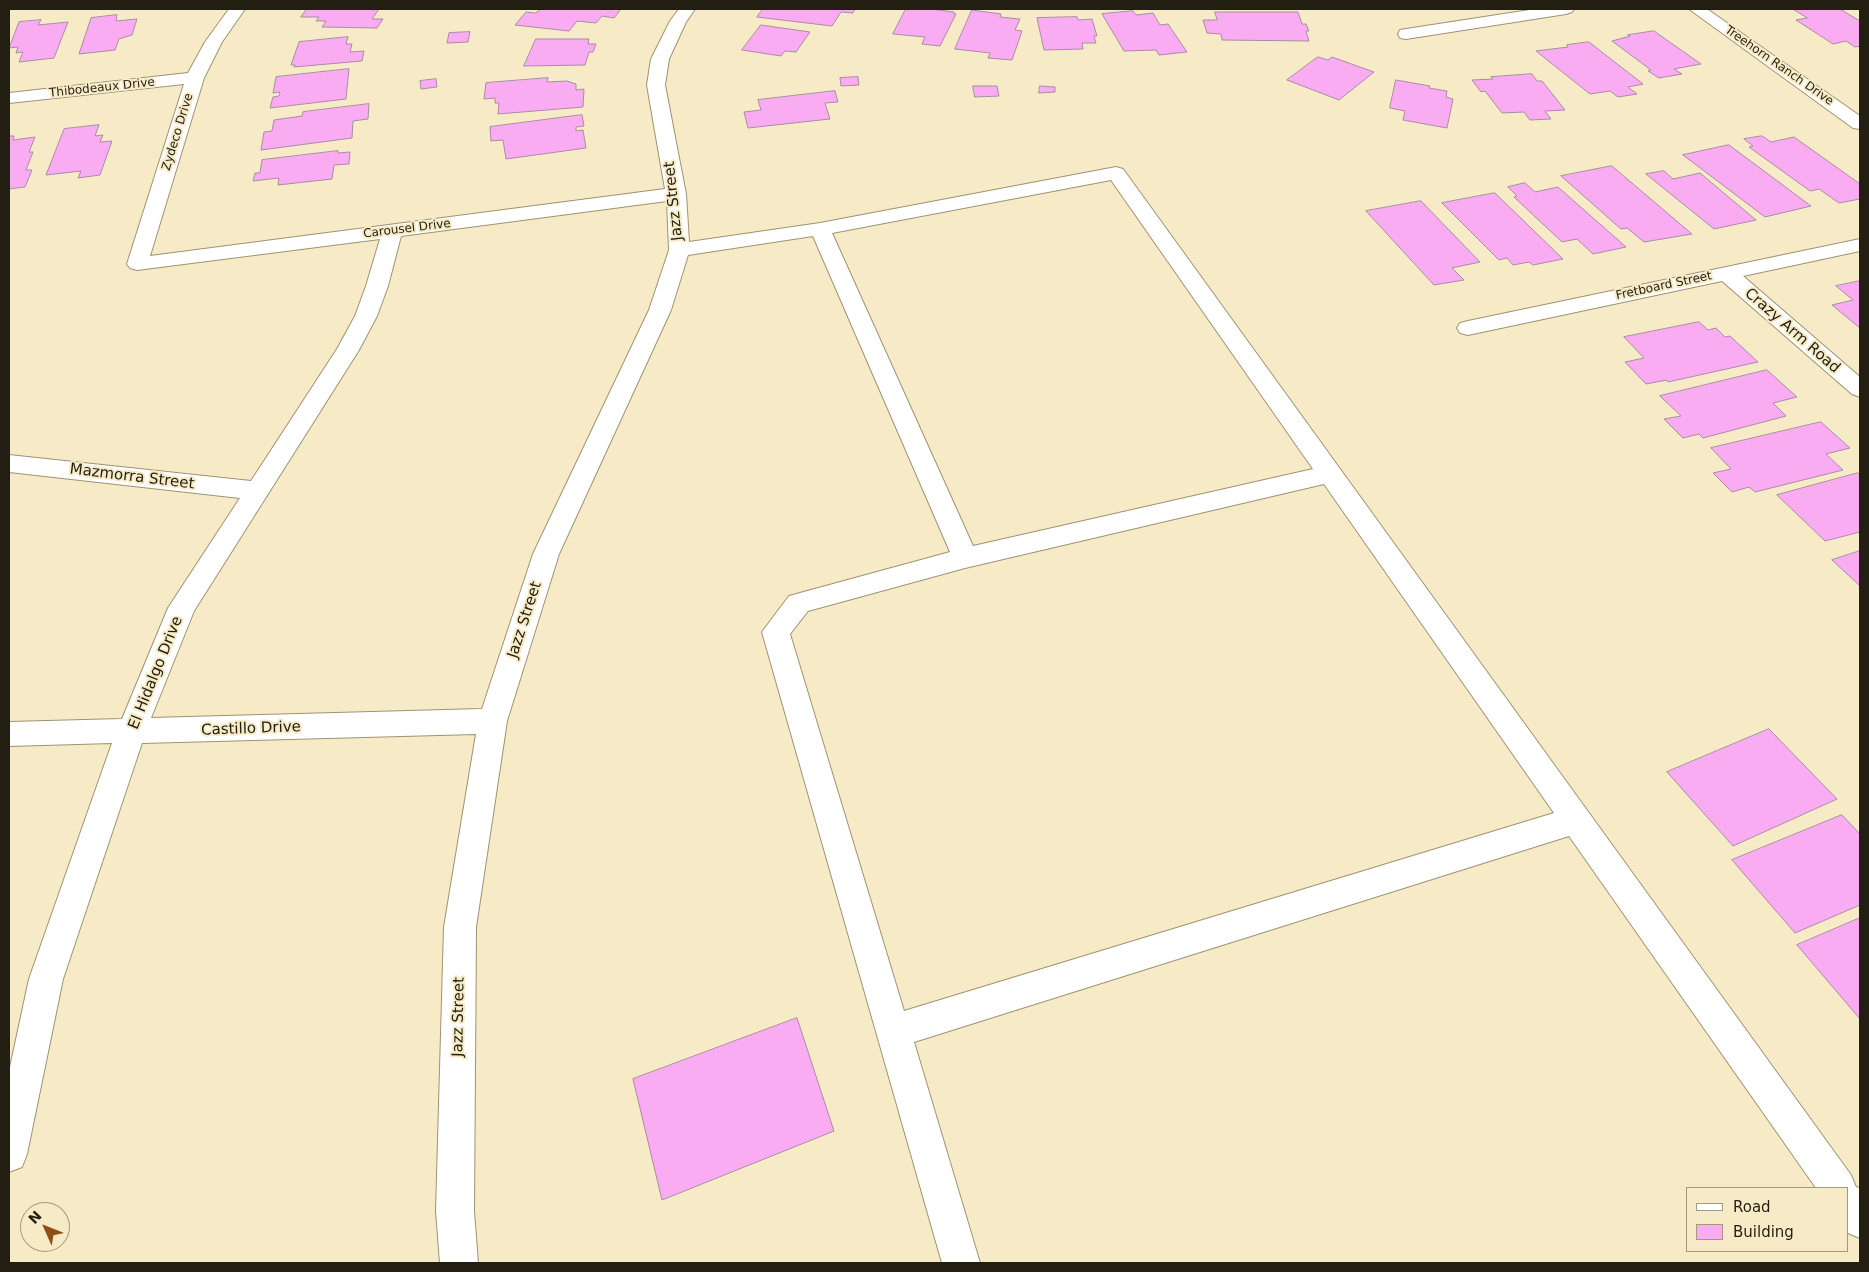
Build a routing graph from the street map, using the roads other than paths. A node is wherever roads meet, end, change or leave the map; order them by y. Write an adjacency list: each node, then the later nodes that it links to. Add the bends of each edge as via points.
1 (237, 9): 6 (street, Zydeco Drive, via 205,55)
2 (687, 9): 9 (street, Jazz Street, via 660,59 656,84)
3 (1566, 9): 5 (street)
4 (1697, 9): 8 (street, Treehorn Ranch Drive)
5 (1406, 34)
6 (195, 78): 7 (street, Thibodeaux Drive); 14 (street, Zydeco Drive)
7 (9, 98)
8 (1860, 124)
9 (676, 194): 11 (street, Carousel Drive); 13 (street, Jazz Street)
10 (820, 229): 13 (street); 19 (street, via 1116,173); 21 (street)
11 (392, 231): 14 (street, Carousel Drive); 20 (street, El Hidalgo Drive, via 366,316 348,350)
12 (1860, 245): 15 (street, Fretboard Street)
13 (679, 250): 22 (street, Jazz Street, via 660,310 546,554)
14 (137, 264)
15 (1725, 272): 16 (street, Fretboard Street); 17 (street, Crazy Arm Road)
16 (1468, 328)
17 (1860, 389)
18 (9, 463): 20 (street, Mazmorra Street)
19 (1330, 474): 21 (street); 25 (street)
20 (256, 491): 23 (street, El Hidalgo Drive, via 182,608)
21 (966, 558): 26 (street, via 799,603 776,632)
22 (492, 721): 23 (street, Castillo Drive); 31 (street, Jazz Street, via 460,927 455,1211)
23 (132, 732): 24 (street, Castillo Drive); 27 (street, El Hidalgo Drive, via 46,979)
24 (9, 734)
25 (1576, 820): 26 (street); 28 (street)
26 (892, 1032): 32 (street)
27 (9, 1154)
28 (1837, 1187)
29 (1849, 1204): 30 (street)
30 (1860, 1220)
31 (459, 1263)
32 (961, 1263)

